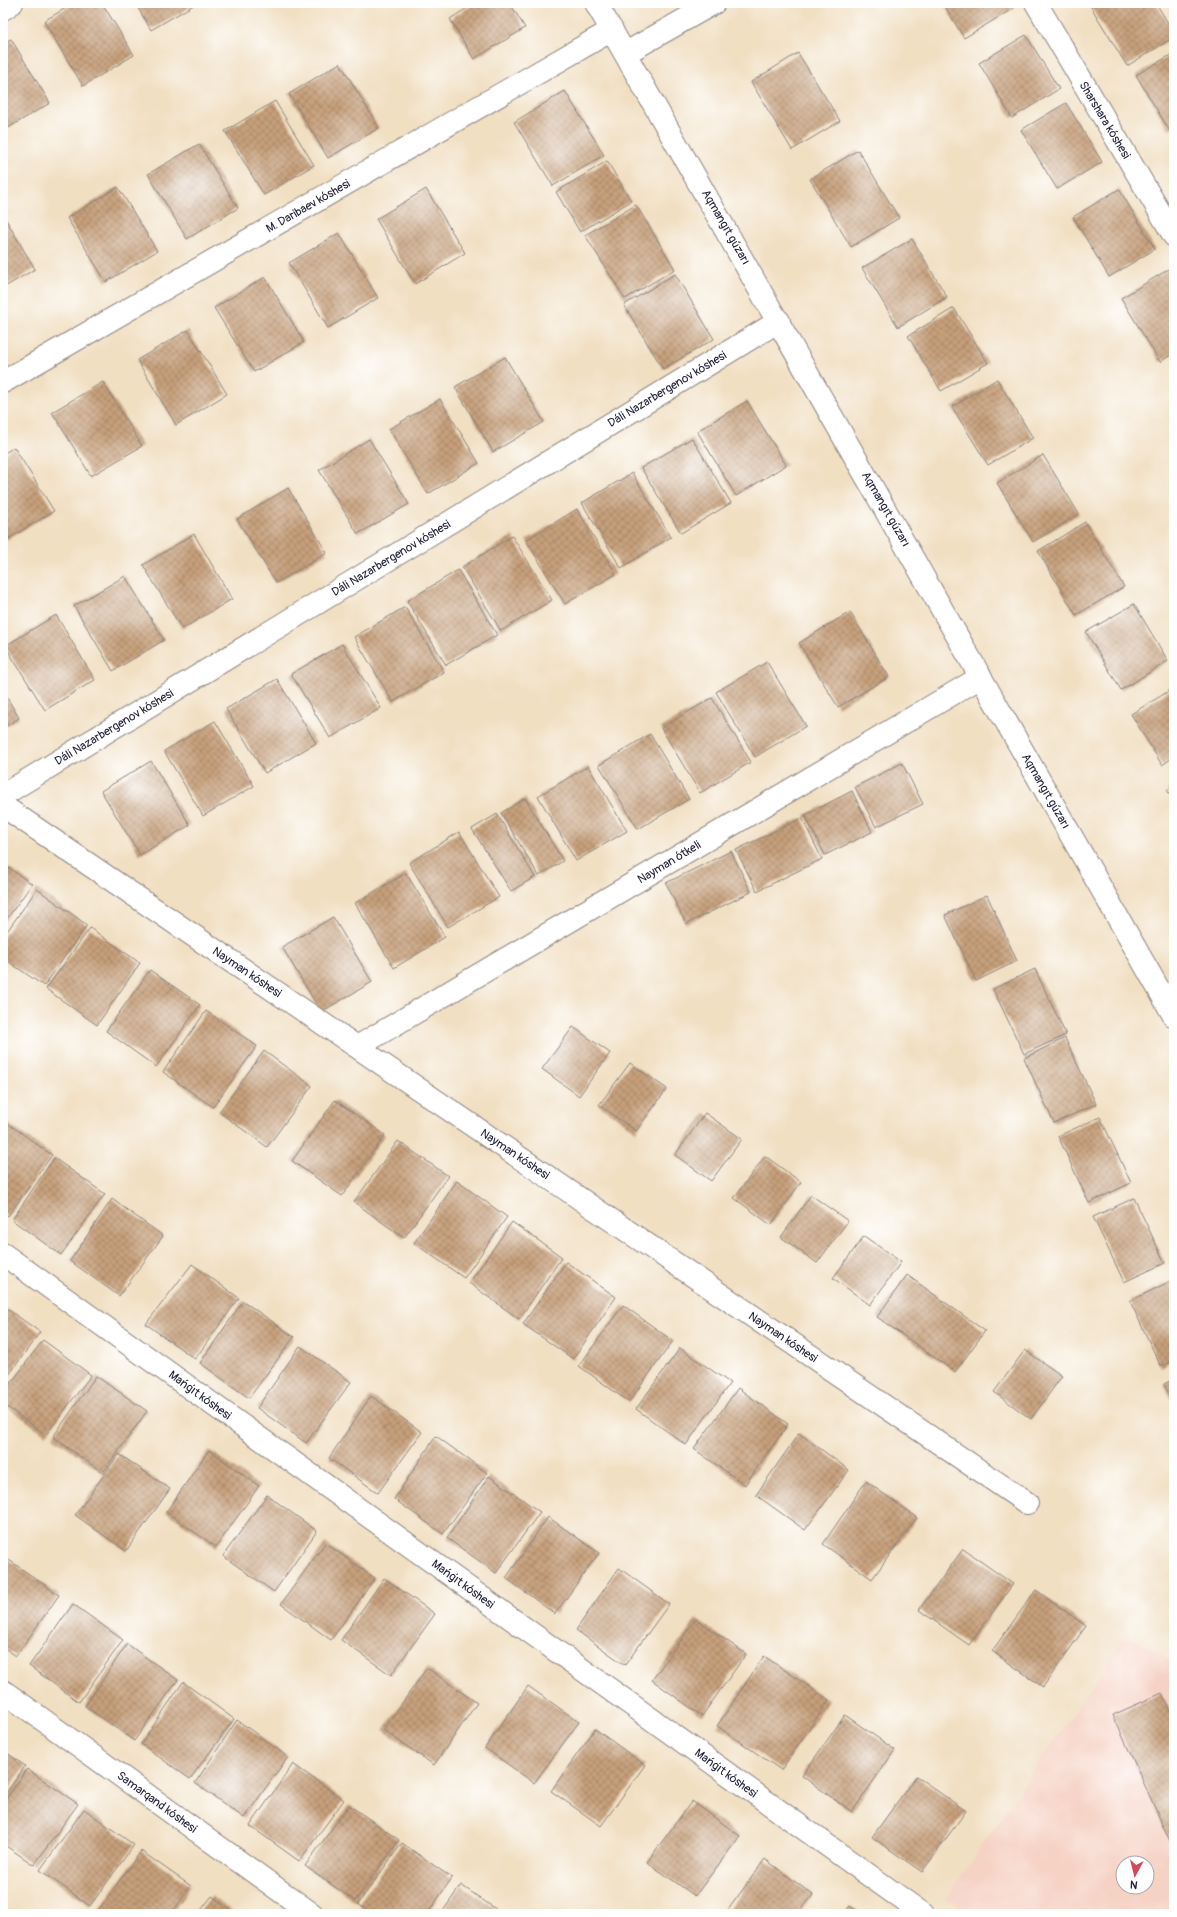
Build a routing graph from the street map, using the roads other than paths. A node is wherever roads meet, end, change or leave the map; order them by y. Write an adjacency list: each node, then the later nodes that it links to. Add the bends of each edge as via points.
1 (12, 3): 5 (street)
2 (596, 3): 6 (street, Aqmangıt gúzarı)
3 (714, 3): 7 (street)
4 (1036, 3): 8 (street, Sharshara kóshesi)
5 (3, 8)
6 (612, 30): 7 (street, Aqmangıt gúzarı); 10 (street, M. Daribaev kóshesi)
7 (626, 54): 9 (street, Aqmangıt gúzarı)
8 (1174, 236)
9 (779, 321): 11 (street, Aqmangıt gúzarı); 12 (street, Dáli Nazarbergenov kóshesi)
10 (3, 382)
11 (981, 677): 14 (street, Aqmangıt gúzarı); 15 (street, Nayman ótkeli)
12 (3, 795)
13 (3, 806): 15 (street, Nayman kóshesi)
14 (1174, 1016)
15 (357, 1047): 17 (street, Nayman kóshesi)
16 (3, 1254): 20 (street, Mańǵıt kóshesi)
17 (1027, 1503)
18 (3, 1690): 19 (street, Samarqand kóshesi)
19 (312, 1914)
20 (923, 1914)

